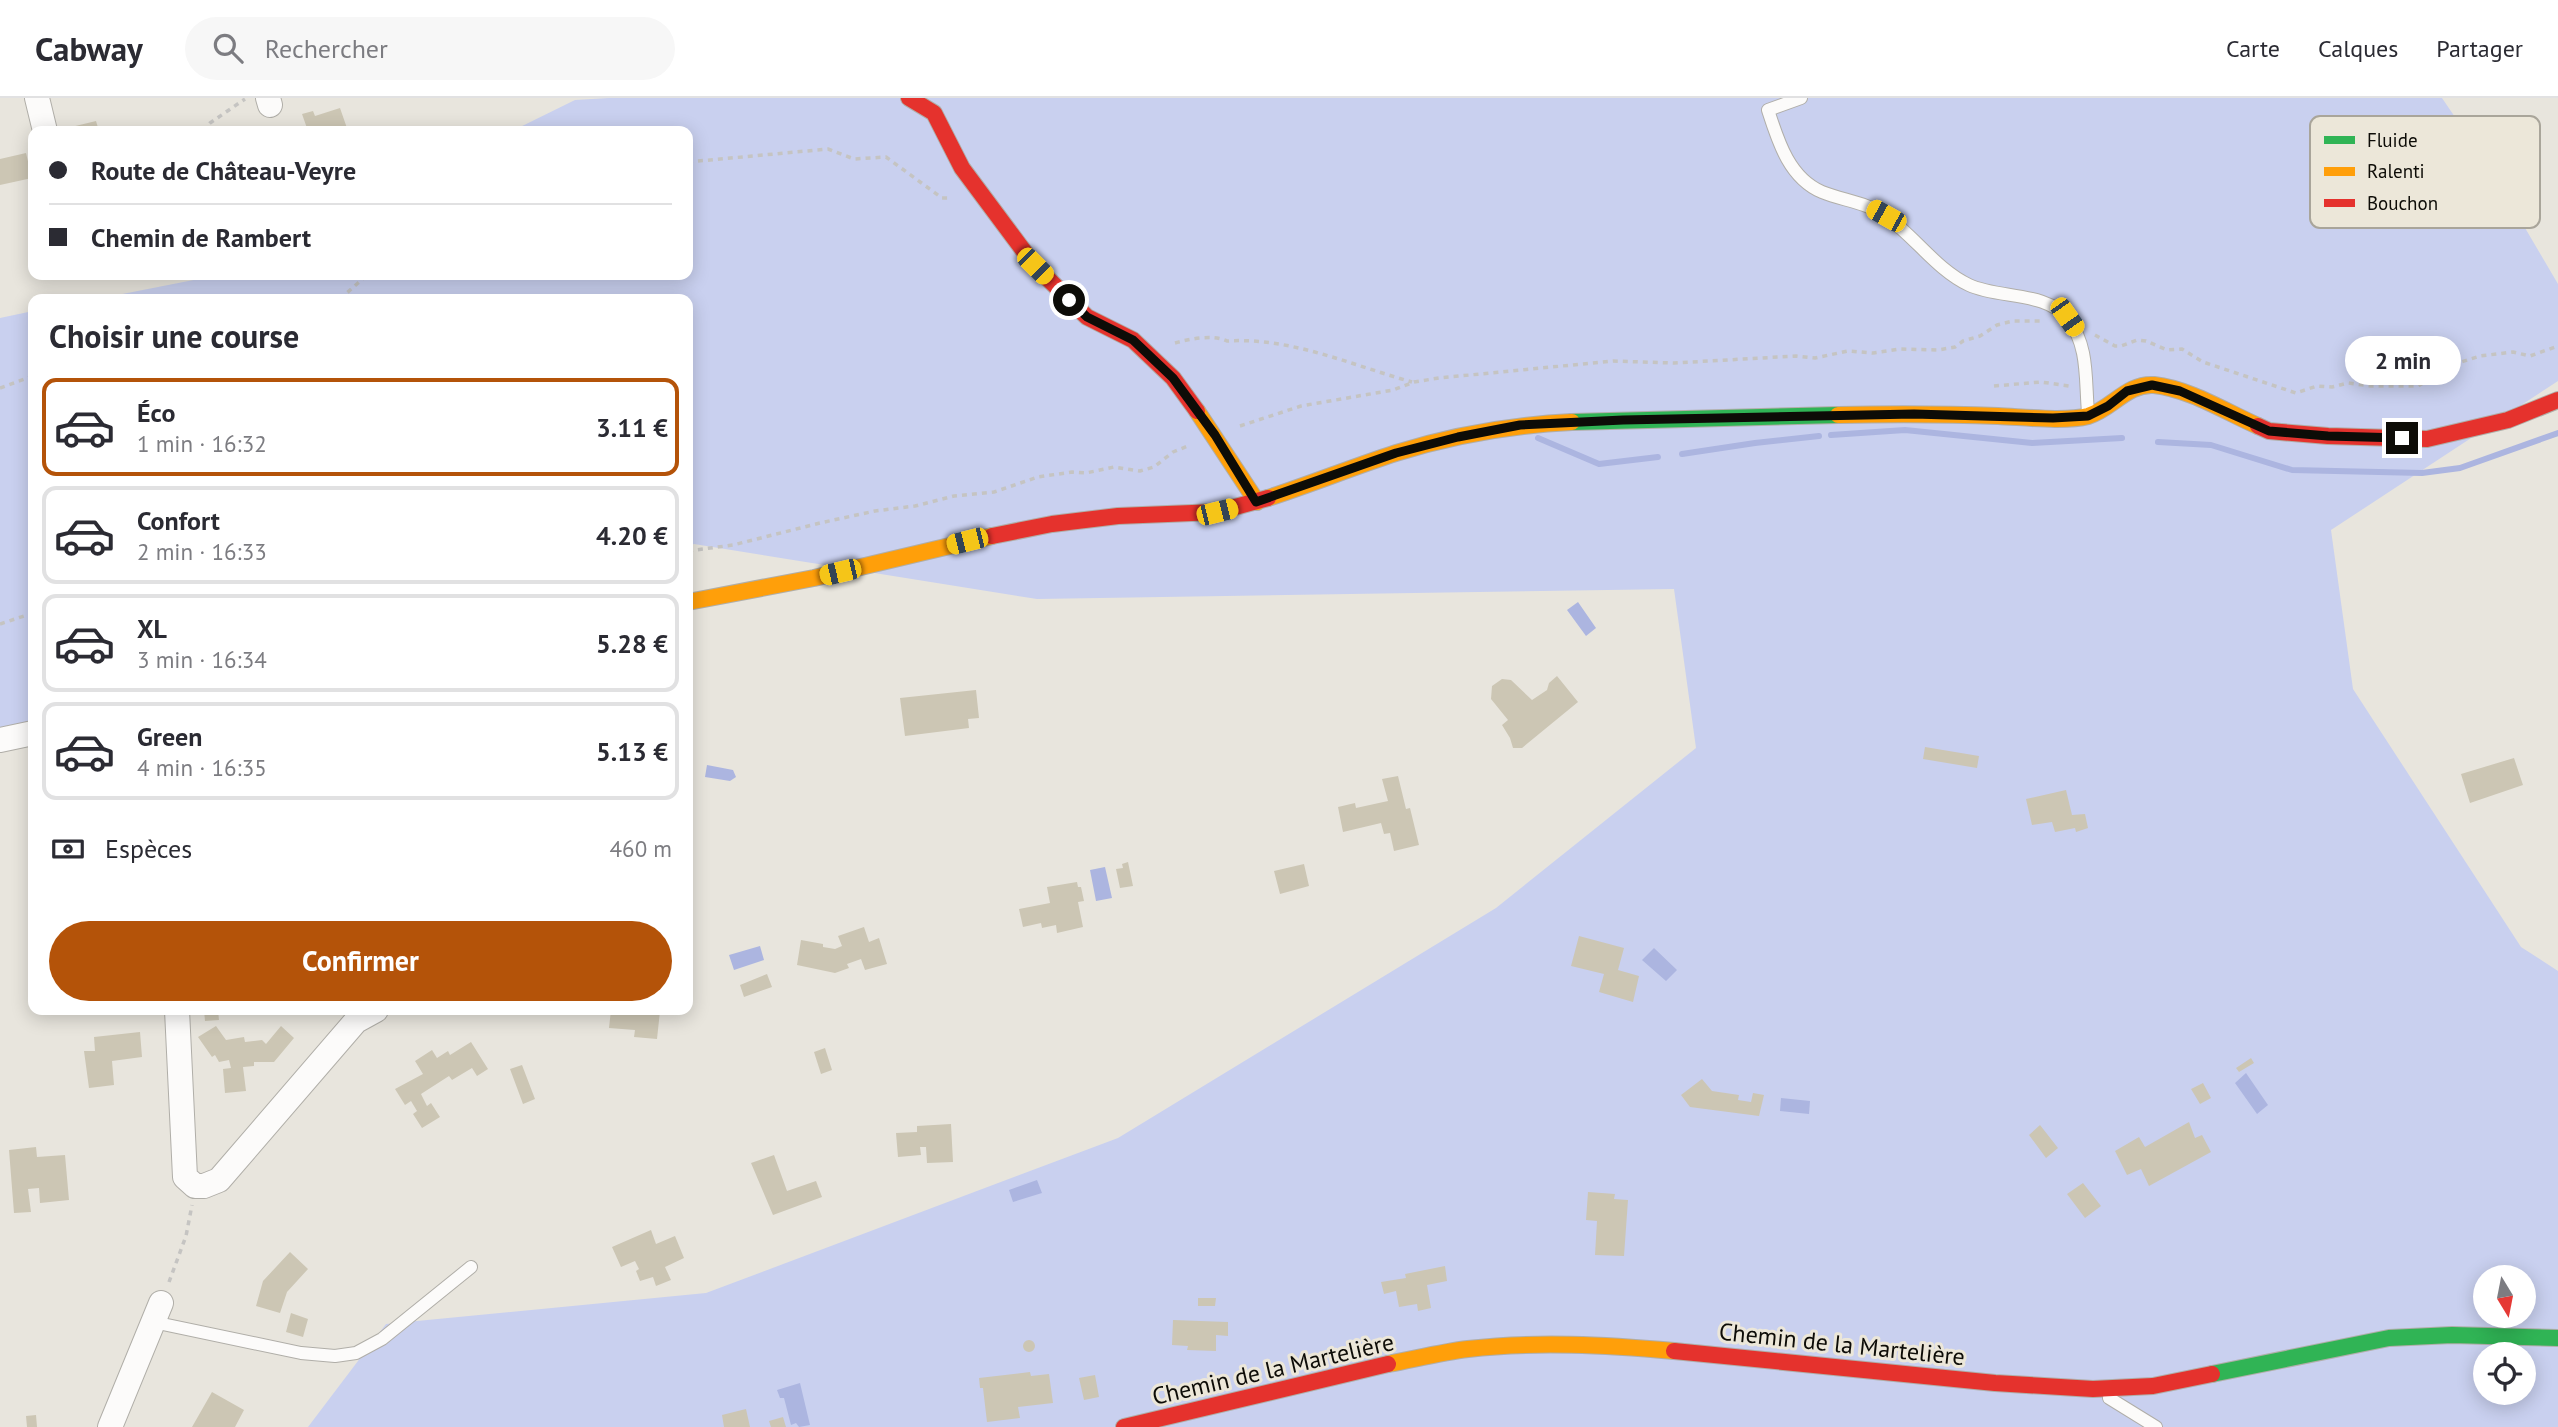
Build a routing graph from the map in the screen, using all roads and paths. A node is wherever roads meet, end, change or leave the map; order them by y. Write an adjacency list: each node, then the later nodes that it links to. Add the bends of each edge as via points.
1 (37, 98): 7 (street)
2 (909, 98): 10 (street, via 934,113 962,168)
3 (1762, 98): 6 (lane)
4 (1801, 98): 6 (lane)
5 (261, 100): 8 (path)
6 (1769, 110): 18 (lane, via 1779,144 1805,181 1821,192 1886,216 1969,285 2054,307 2067,317 2082,345)
7 (45, 126)
8 (212, 126)
9 (693, 162): 10 (path, via 828,149 853,159 886,157 942,198)
10 (984, 197): 13 (street, via 1035,266 1087,317 1133,340)
11 (361, 280): 12 (path)
12 (346, 294)
13 (1147, 353): 15 (path, via 1202,337 1265,341); 19 (street, via 1173,378 1215,435)
14 (28, 378): 16 (path)
15 (1414, 382)
16 (0, 388)
17 (2558, 400): 18 (street, via 2508,420 2427,439 2269,431 2180,391 2152,385 2127,391)
18 (2088, 416): 19 (street, via 1914,414 1520,425 1396,453)
19 (1256, 502): 20 (street, via 1217,512 1052,524)
20 (693, 601)
21 (28, 615): 22 (path)
22 (0, 624)
23 (28, 734): 24 (street)
24 (0, 740)
25 (177, 1015): 27 (street, via 184,1177)
26 (367, 1015): 27 (street, via 356,1021 219,1180)
27 (195, 1186): 29 (path, via 186,1236)
28 (471, 1267): 29 (lane, via 382,1339 356,1353 301,1353)
29 (157, 1312): 32 (street)
30 (2558, 1338): 31 (street, Chemin de la Martelière, via 2389,1338 2163,1384)
31 (2093, 1388): 33 (street, Chemin de la Martelière, via 1995,1383 1632,1347 1506,1346 1384,1365); 34 (lane)
32 (110, 1427)
33 (1125, 1427)
34 (2157, 1427)

